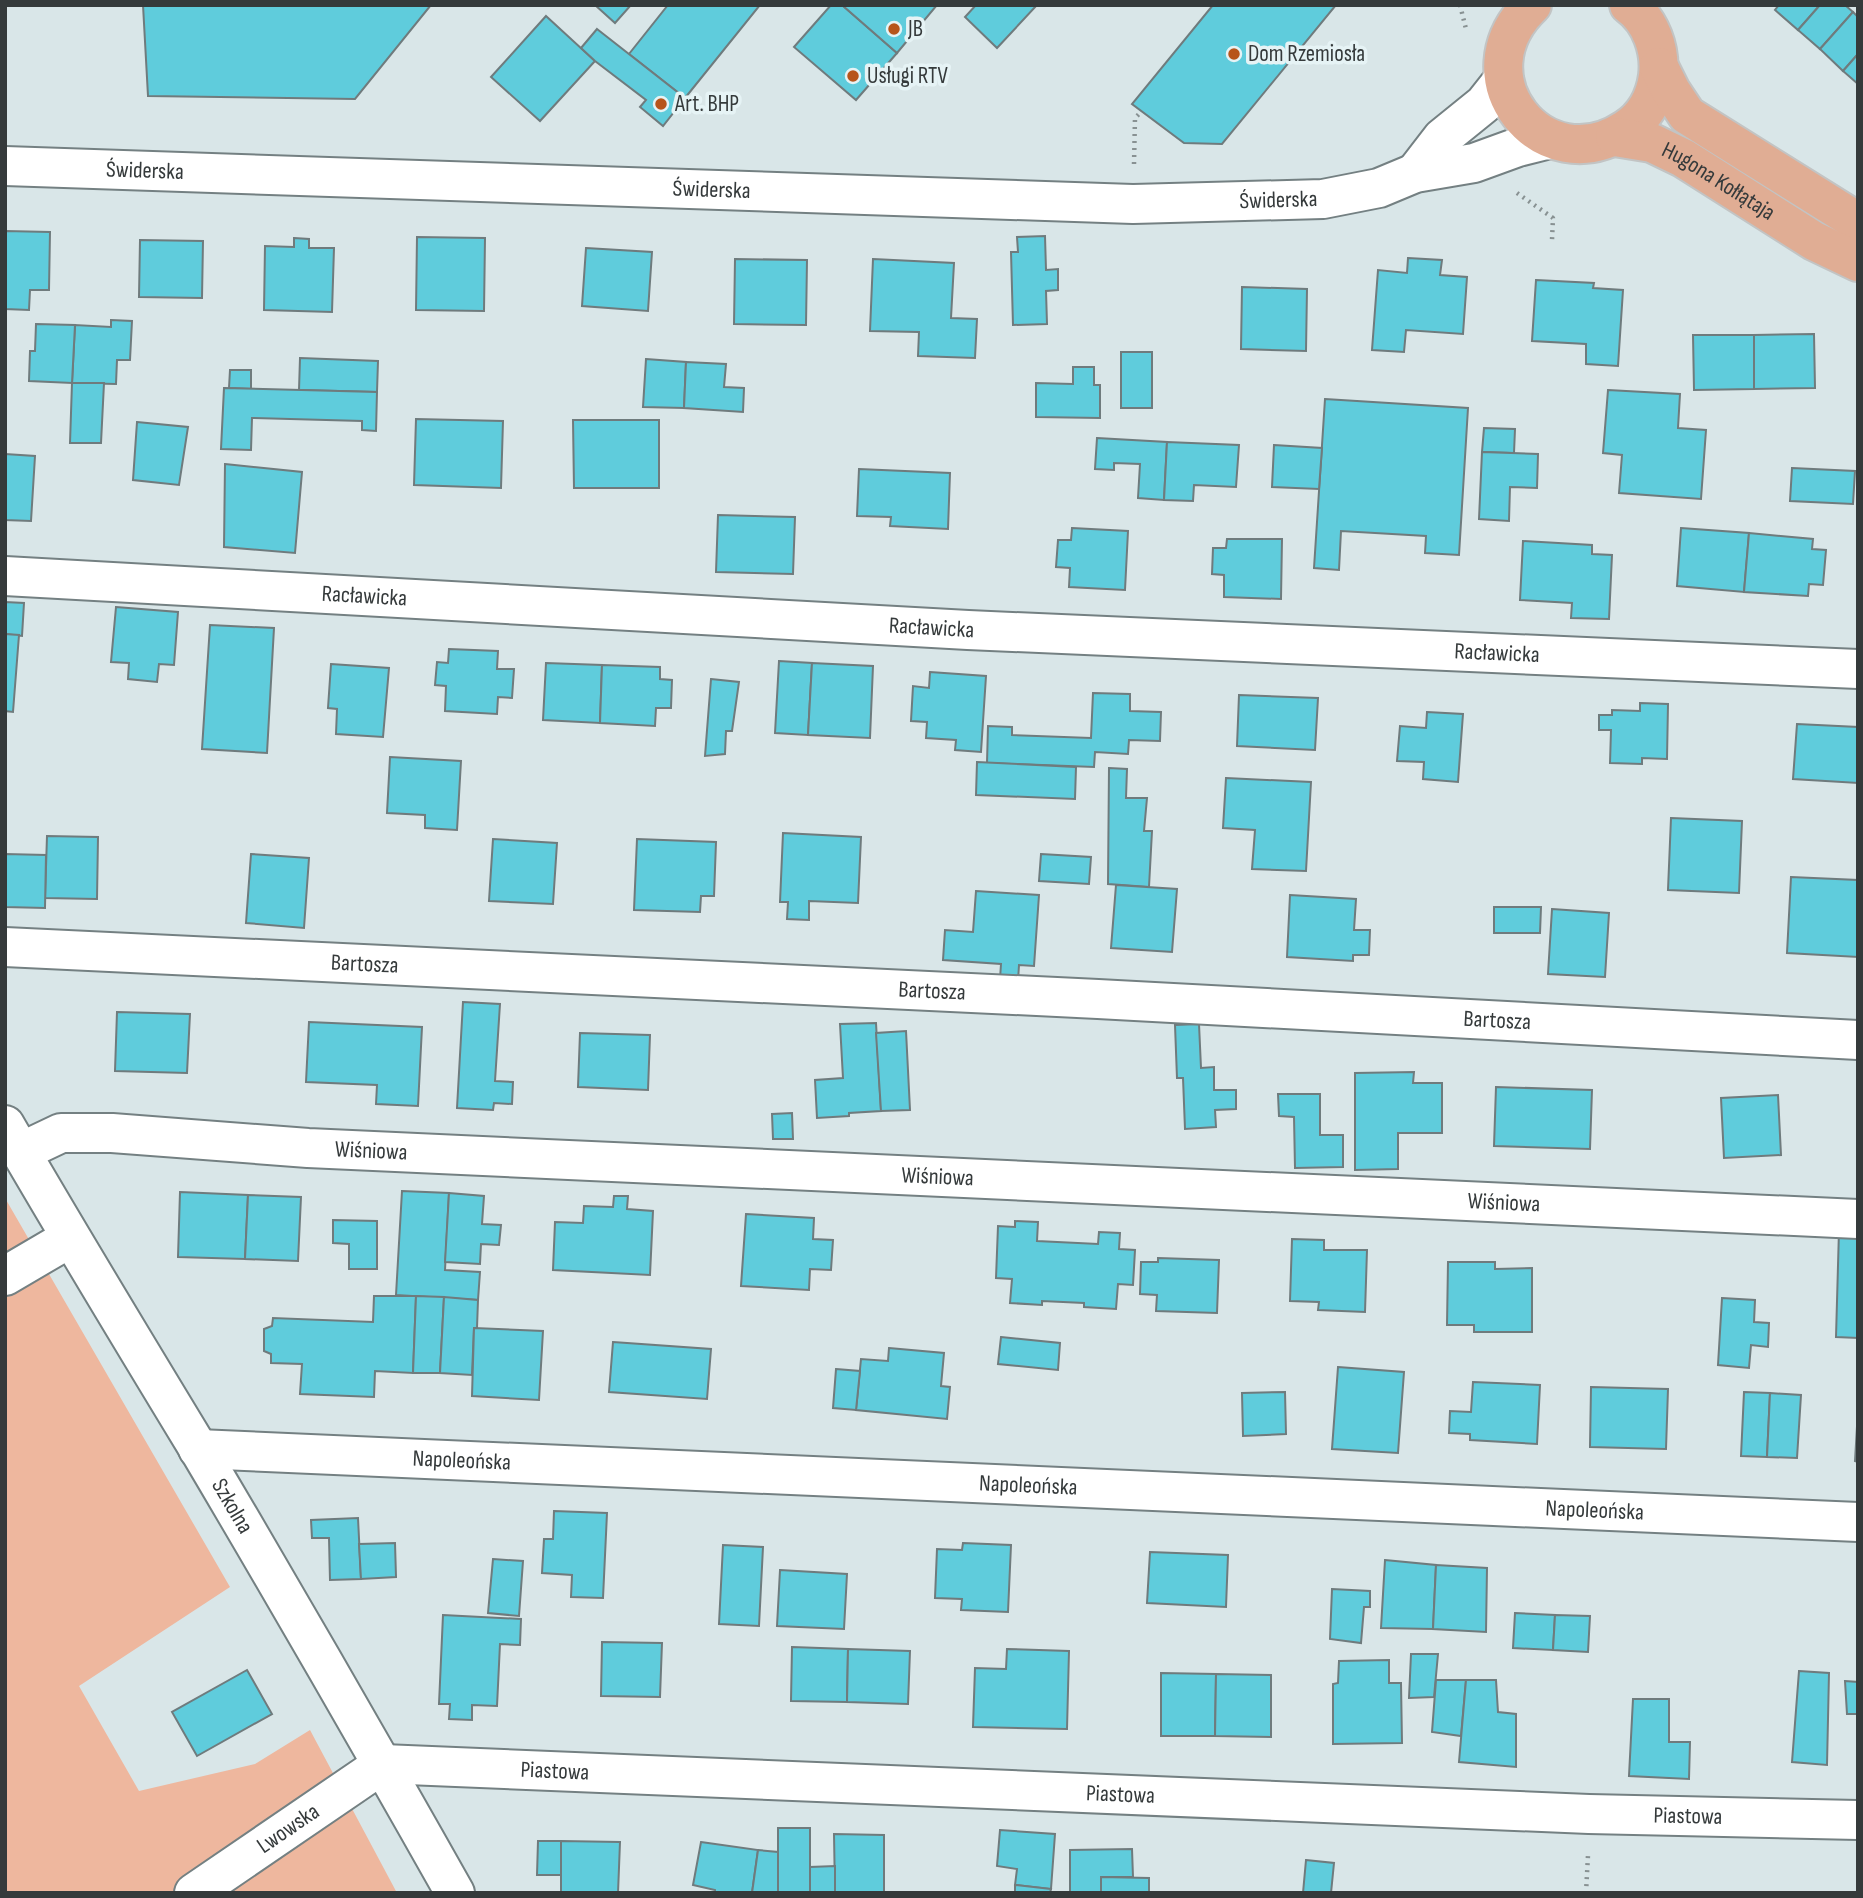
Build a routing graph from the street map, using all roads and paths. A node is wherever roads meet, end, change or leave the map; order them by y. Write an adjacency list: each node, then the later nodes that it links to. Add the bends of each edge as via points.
1 (1629, 5): 3 (main road, via 1647,25)
2 (1514, 13): 4 (main road, via 1503,55)
3 (1659, 67): 6 (main road, via 1647,108); 11 (main road, Hugona Kołłątaja, via 1687,115)
4 (1503, 80): 7 (main road, via 1512,104 1528,125); 9 (street, Świderska, via 1484,104 1442,138)
5 (1142, 111): 10 (path, via 1135,118)
6 (1615, 137): 7 (main road, via 1594,144); 12 (main road, Hugona Kołłątaja, via 1651,143 1683,158 1814,241)
7 (1550, 139): 9 (street, Świderska, via 1474,163)
8 (5, 166): 10 (street, Świderska)
9 (1415, 173): 10 (street, Świderska, via 1379,188 1323,199)
10 (1133, 204)
11 (1844, 214)
12 (1858, 262)
13 (5, 576): 14 (street, Racławicka, via 968,629)
14 (1858, 669)
15 (5, 947): 16 (street, Bartosza)
16 (1858, 1040)
17 (13, 1138): 18 (street, Wiśniowa, via 112,1133 336,1149); 19 (street, Szkolna)
18 (1858, 1219)
19 (70, 1238): 20 (street); 21 (street, Szkolna)
20 (5, 1276)
21 (198, 1449): 22 (street, Napoleońska); 23 (street, Szkolna)
22 (1858, 1522)
23 (383, 1764): 24 (street, Piastowa, via 1590,1814); 25 (street, Lwowska); 26 (street, Szkolna)
24 (1858, 1819)
25 (194, 1893)
26 (455, 1893)

